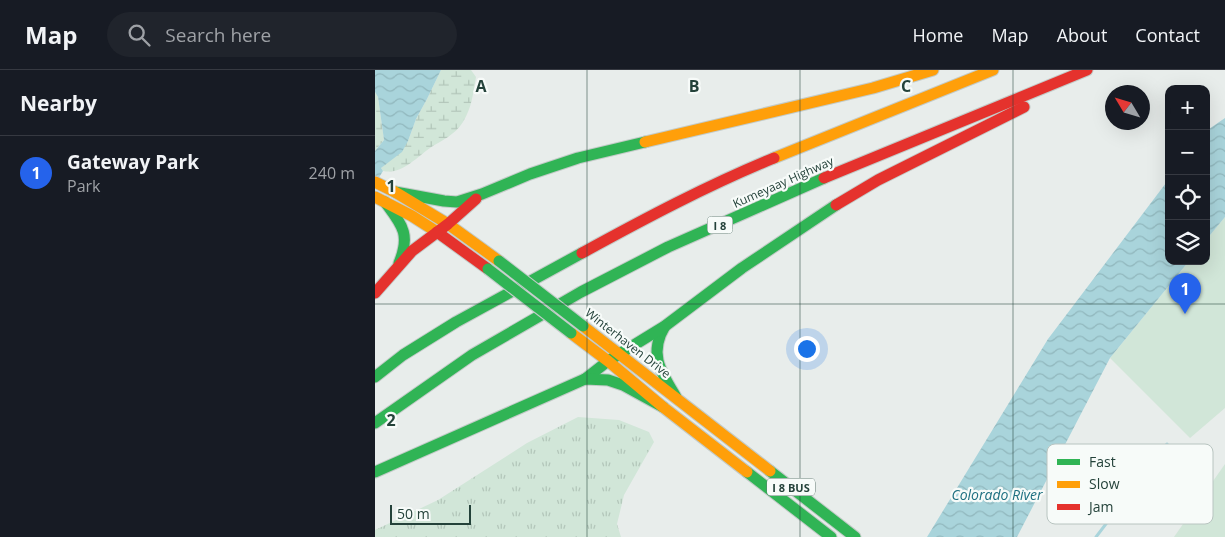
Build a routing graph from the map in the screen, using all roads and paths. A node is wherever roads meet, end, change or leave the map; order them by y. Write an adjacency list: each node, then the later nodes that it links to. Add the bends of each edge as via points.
1 (933, 70): 7 (main road, via 873,88 571,160)
2 (993, 70): 16 (main road, Kumeyaay Highway, via 743,171 685,198 456,322)
3 (1087, 70): 20 (main road, Kumeyaay Highway / I 8, via 668,247 581,292 472,355)
4 (1099, 70): 13 (main road, via 878,180 759,256)
5 (375, 182): 6 (main road, Winterhaven Drive / I 8 BUS)
6 (395, 192): 7 (main road, via 452,202); 9 (main road, Winterhaven Drive / I 8 BUS)
7 (482, 194): 9 (main road)
8 (380, 199): 10 (main road, I 8 BUS); 11 (main road, via 399,221 406,238 404,253)
9 (448, 224): 10 (main road); 14 (main road, Winterhaven Drive / I 8 BUS, bridge)
10 (437, 232): 11 (main road, via 412,251); 15 (main road, I 8 BUS, bridge)
11 (394, 272): 12 (main road)
12 (375, 293)
13 (665, 326): 14 (main road); 18 (main road, via 659,337 657,354)
14 (619, 354): 15 (main road); 18 (main road, Winterhaven Drive / I 8 BUS)
15 (608, 360): 17 (main road); 19 (main road, I 8 BUS)
16 (375, 377)
17 (585, 379): 19 (main road, via 608,380 623,385); 21 (main road)
18 (675, 397): 23 (main road, Winterhaven Drive / I 8 BUS)
19 (663, 407): 22 (main road, I 8 BUS)
20 (375, 423)
21 (375, 472)
22 (831, 537)
23 (855, 537)

